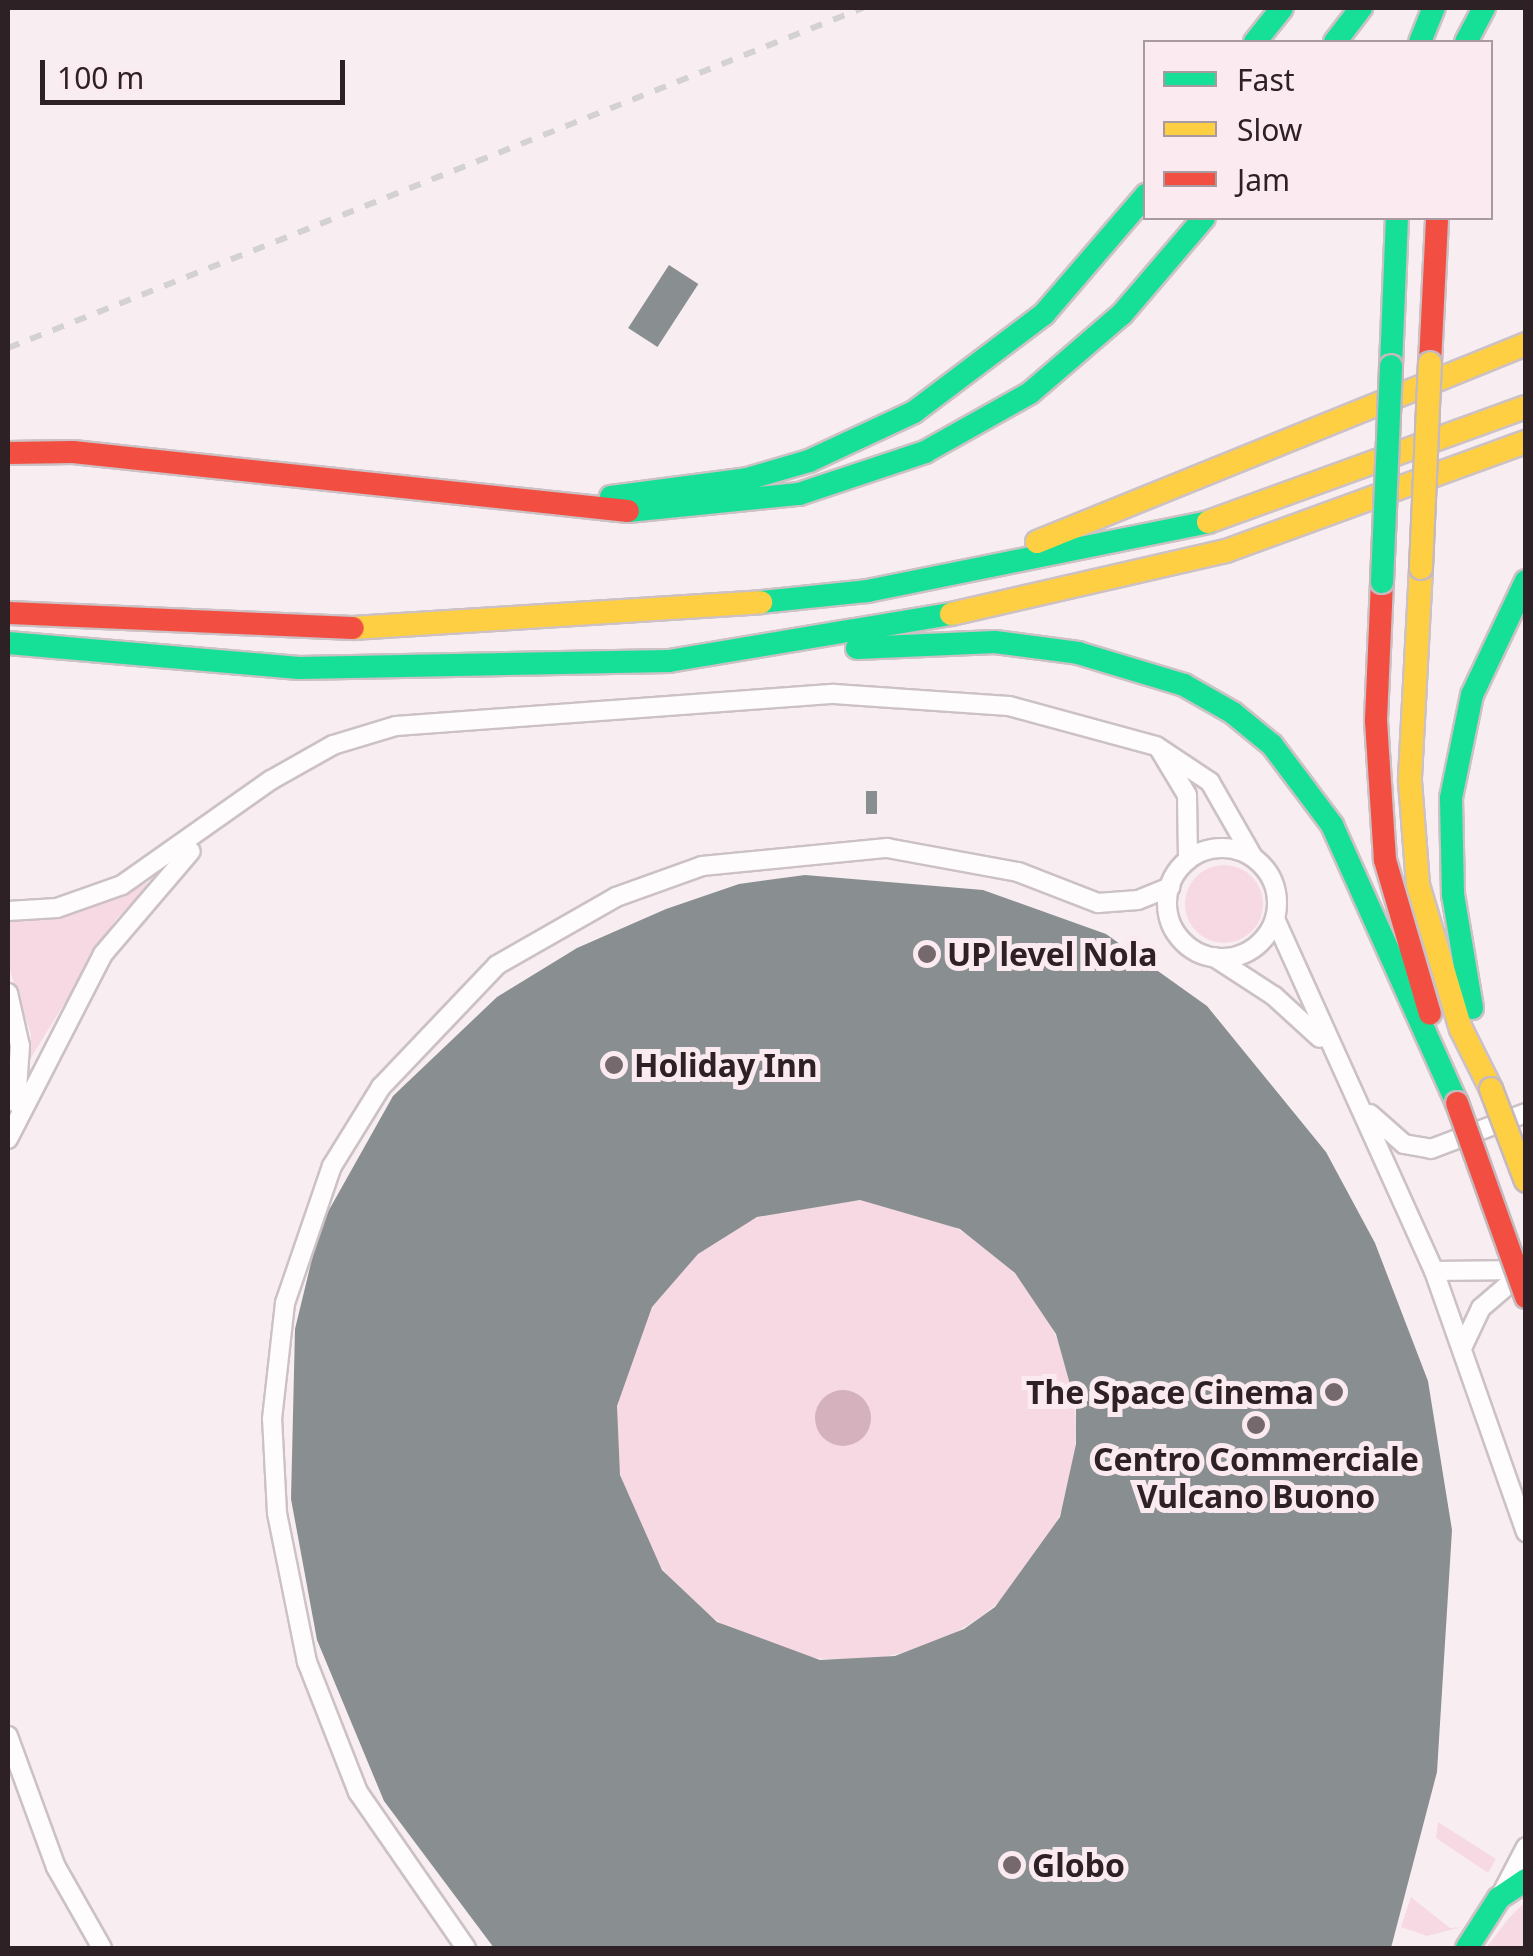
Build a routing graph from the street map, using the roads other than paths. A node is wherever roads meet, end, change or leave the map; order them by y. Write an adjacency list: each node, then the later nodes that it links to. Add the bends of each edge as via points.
1 (1282, 8): 5 (main road)
2 (1361, 8): 6 (main road)
3 (1434, 8): 7 (main road)
4 (1484, 8): 8 (main road)
5 (1257, 40)
6 (1337, 40)
7 (1421, 40)
8 (1467, 40)
9 (1143, 199): 17 (main road, via 1044,314 914,412 809,461 747,478)
10 (1202, 220): 17 (main road, via 1122,314 1063,368 925,452 736,506 658,514)
11 (1397, 220): 34 (main road, bridge, via 1376,721 1385,860)
12 (1436, 220): 33 (main road, bridge, via 1410,781 1418,885 1461,1029)
13 (1526, 344): 19 (main road, via 1117,514)
14 (1526, 407): 19 (main road, via 1226,518)
15 (1526, 442): 22 (main road, via 1226,551 968,612)
16 (8, 452): 17 (main road, via 73,452)
17 (558, 505)
18 (1526, 581): 33 (main road, via 1472,695 1451,798 1458,931)
19 (867, 591): 20 (main road, via 655,614 318,630)
20 (8, 613)
21 (8, 644): 22 (main road, via 299,668)
22 (669, 660): 34 (main road, via 994,642 1078,653 1184,685 1233,713 1302,780 1332,825)
23 (1156, 746): 24 (street, via 1009,706 896,694 471,715 333,745); 25 (street, via 1210,782); 26 (street, via 1187,795)
24 (213, 825): 28 (street, via 156,866 89,899); 37 (street, via 103,954)
25 (1253, 857): 26 (street, via 1220,848); 29 (street, via 1274,884)
26 (1188, 860): 27 (street)
27 (1170, 887): 30 (street, via 1181,940); 50 (street, via 1138,900 1098,903 1018,872 887,848 702,866 616,897 497,965 380,1088 332,1166 285,1303 272,1419 277,1513 307,1662 358,1792)
28 (8, 911)
29 (1275, 918): 30 (street, via 1244,953); 32 (street)
30 (1213, 957): 32 (street, via 1274,996)
31 (8, 992): 37 (street, via 20,1046)
32 (1332, 1052): 35 (street)
33 (1492, 1089): 39 (main road, bridge)
34 (1457, 1103): 42 (main road, bridge)
35 (1363, 1106): 36 (street, via 1404,1144 1431,1150); 41 (street)
36 (1526, 1113)
37 (14, 1118): 38 (street)
38 (8, 1139)
39 (1526, 1181)
40 (1525, 1270): 41 (street); 43 (street, via 1480,1308)
41 (1434, 1272): 43 (street)
42 (1526, 1297)
43 (1463, 1346): 44 (street)
44 (1526, 1532)
45 (8, 1736): 49 (street, via 56,1868)
46 (1526, 1847): 48 (street)
47 (1526, 1880): 48 (main road)
48 (1499, 1898): 51 (main road)
49 (102, 1948)
50 (466, 1948)
51 (1467, 1948)

